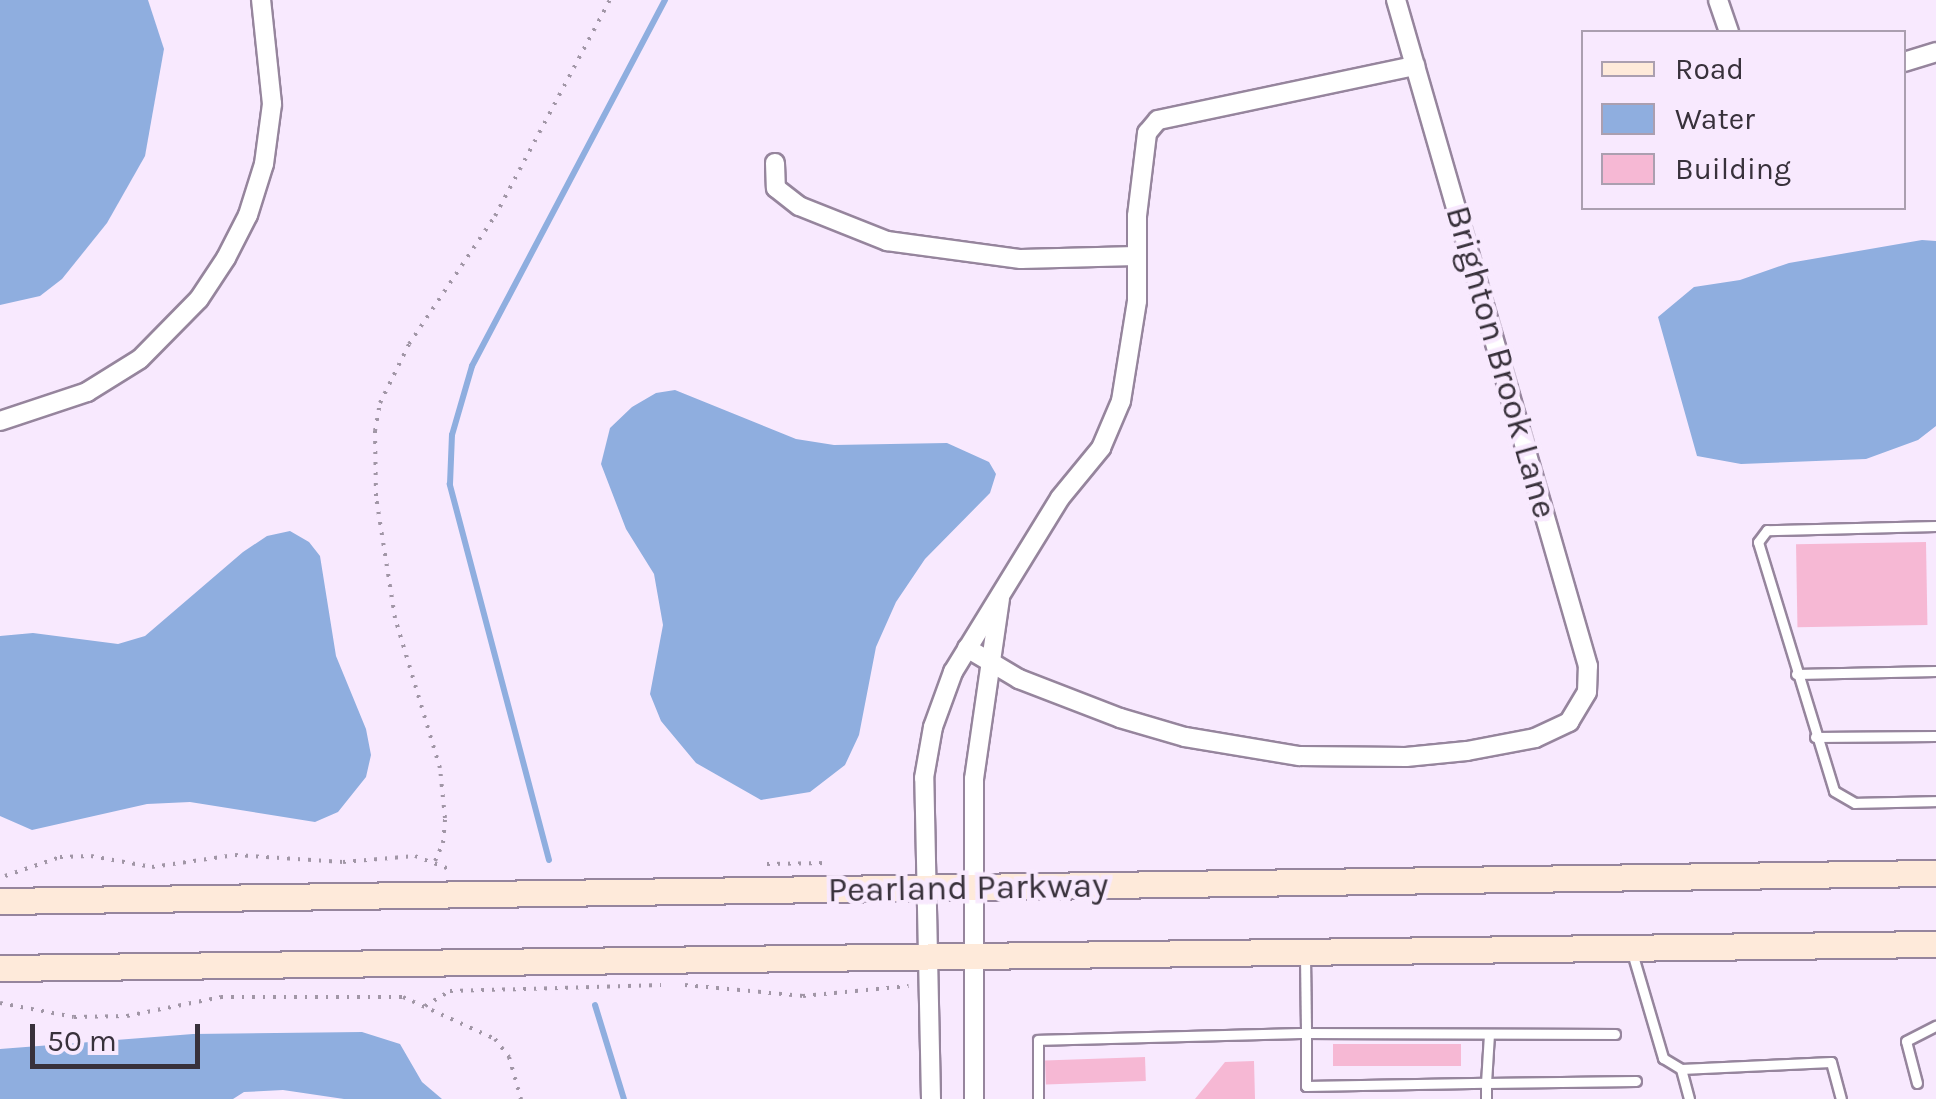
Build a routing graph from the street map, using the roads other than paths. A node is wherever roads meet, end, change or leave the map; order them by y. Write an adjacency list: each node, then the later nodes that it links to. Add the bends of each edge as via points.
1 (261, 0): 10 (street, via 272,104 264,164 226,258 199,298 140,359 87,392)
2 (1396, 0): 7 (street, Brighton Brook Lane)
3 (1718, 0): 4 (street)
4 (1728, 30)
5 (1936, 52): 6 (street)
6 (1906, 61)
7 (1415, 66): 9 (street, via 1158,120 1147,133); 14 (street, Brighton Brook Lane, via 1588,666 1587,692 1569,722 1535,738 1467,751 1299,756 1185,737 1120,718 1019,679)
8 (775, 162): 9 (street, via 776,188 800,206 887,240 1021,259)
9 (1136, 256): 12 (street, via 1137,301 1122,401 1101,448 1060,498)
10 (0, 421)
11 (1936, 526): 16 (lane, via 1767,530 1758,542)
12 (1000, 593): 13 (street); 14 (street)
13 (968, 648): 14 (street); 22 (street, via 933,727 924,778)
14 (993, 661): 21 (street, via 974,779)
15 (1936, 671): 16 (lane)
16 (1796, 674): 18 (lane)
17 (1936, 736): 18 (lane)
18 (1814, 737): 19 (lane, via 1827,777 1844,799)
19 (1936, 801)
20 (1936, 873): 21 (main road, Pearland Parkway)
21 (972, 888): 22 (main road, Pearland Parkway); 27 (street)
22 (928, 890): 23 (main road, Pearland Parkway); 29 (street)
23 (0, 901)
24 (1936, 944): 25 (main road, Pearland Parkway)
25 (1630, 949): 26 (main road, Pearland Parkway); 34 (lane, via 1664,1058)
26 (1305, 954): 27 (main road, Pearland Parkway); 31 (lane)
27 (971, 959): 29 (main road, Pearland Parkway); 40 (street)
28 (0, 968): 29 (main road, Pearland Parkway)
29 (927, 972): 39 (street)
30 (1936, 1026): 37 (lane, via 1906,1041)
31 (1306, 1033): 32 (lane); 38 (lane); 41 (lane, via 1038,1040)
32 (1489, 1034): 33 (lane); 36 (lane)
33 (1615, 1034)
34 (1680, 1069): 44 (lane); 45 (lane, via 1830,1062)
35 (1636, 1081): 36 (lane)
36 (1486, 1083): 38 (lane); 43 (lane)
37 (1917, 1083)
38 (1306, 1086): 42 (lane)
39 (930, 1099)
40 (974, 1099)
41 (1038, 1099)
42 (1306, 1099)
43 (1486, 1099)
44 (1689, 1099)
45 (1841, 1099)

